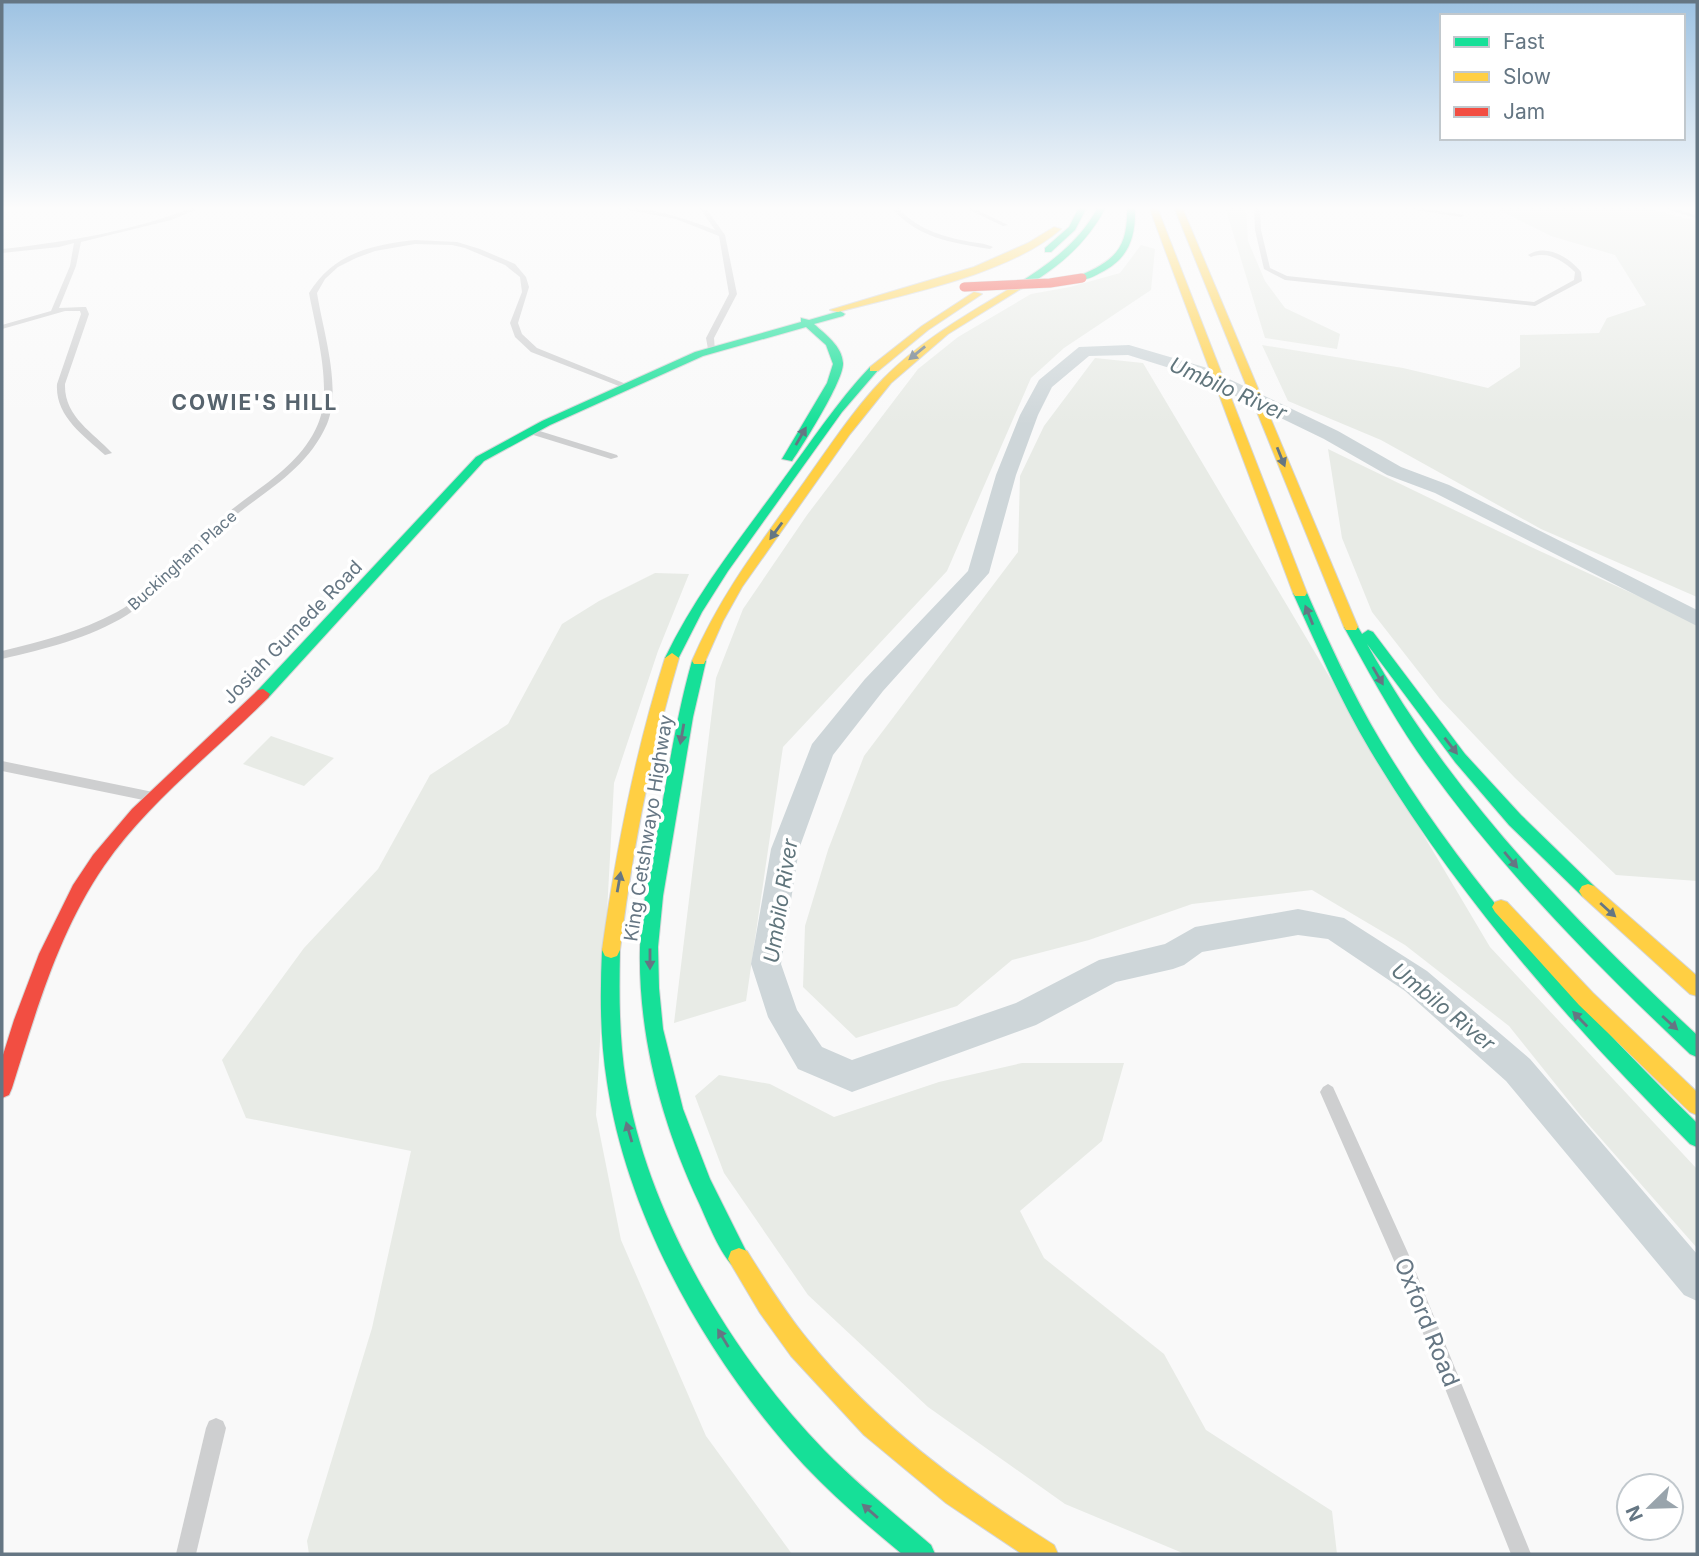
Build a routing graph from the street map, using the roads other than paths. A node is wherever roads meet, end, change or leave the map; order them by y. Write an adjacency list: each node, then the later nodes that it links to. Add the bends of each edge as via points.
1 (67, 280): 14 (street)
2 (321, 280): 26 (street, Buckingham Place, via 313,293 330,389 323,423 304,456 213,529 150,593 123,612 69,638)
3 (525, 280): 20 (street, Buckingham Place, via 526,292 514,323 522,341 543,354)
4 (731, 280): 19 (street, via 731,299 710,338)
5 (945, 280): 15 (main road)
6 (1000, 280): 24 (main road, King Cetshwayo Highway, via 928,323 884,358 849,396)
7 (1029, 280): 17 (main road, King Cetshwayo Highway)
8 (1036, 280): 17 (main road)
9 (1072, 280): 15 (main road, bridge, via 924,292)
10 (1182, 280): 27 (main road, one-way to 10, via 1322,646)
11 (1209, 280): 25 (main road, one-way to 25)
12 (1316, 280): 13 (street, via 1535,304)
13 (1577, 280)
14 (54, 312): 18 (street); 22 (street, via 85,311 60,395 69,413)
15 (837, 312): 16 (main road, Josiah Gumede Road)
16 (806, 322): 19 (main road, Josiah Gumede Road); 24 (main road, one-way to 16, via 836,374 836,353)
17 (954, 326): 39 (main road, King Cetshwayo Highway, one-way to 39, via 915,354 876,393 747,572 707,639 688,700 659,870 650,934 650,990 667,1094 691,1165 759,1290 803,1352 859,1415 919,1468)
18 (2, 327)
19 (712, 349): 20 (main road, Josiah Gumede Road)
20 (627, 386): 21 (main road, Josiah Gumede Road)
21 (530, 431): 23 (street); 29 (main road, Josiah Gumede Road, via 472,467 296,660)
22 (108, 453)
23 (614, 457)
24 (760, 519): 38 (main road, King Cetshwayo Highway, one-way to 24, via 865,1507 800,1442 727,1346 660,1221 628,1130 613,1060 609,1005 617,896 659,696 688,623)
25 (1336, 593): 30 (main road, one-way to 30, via 1460,758 1506,810 1566,872); 31 (main road, one-way to 31, via 1376,674 1472,813 1591,947)
26 (2, 655)
27 (1386, 762): 34 (main road, via 1532,941); 35 (main road, one-way to 27, via 1651,1094 1511,942 1452,867)
28 (2, 766): 29 (street)
29 (153, 797): 32 (main road, Josiah Gumede Road, via 90,873 57,932)
30 (1697, 988)
31 (1697, 1048)
32 (2, 1088)
33 (1328, 1092): 40 (street, Oxford Road, via 1402,1259)
34 (1697, 1105)
35 (1697, 1137)
36 (216, 1429): 37 (street)
37 (186, 1554)
38 (922, 1554)
39 (1045, 1554)
40 (1521, 1554)

